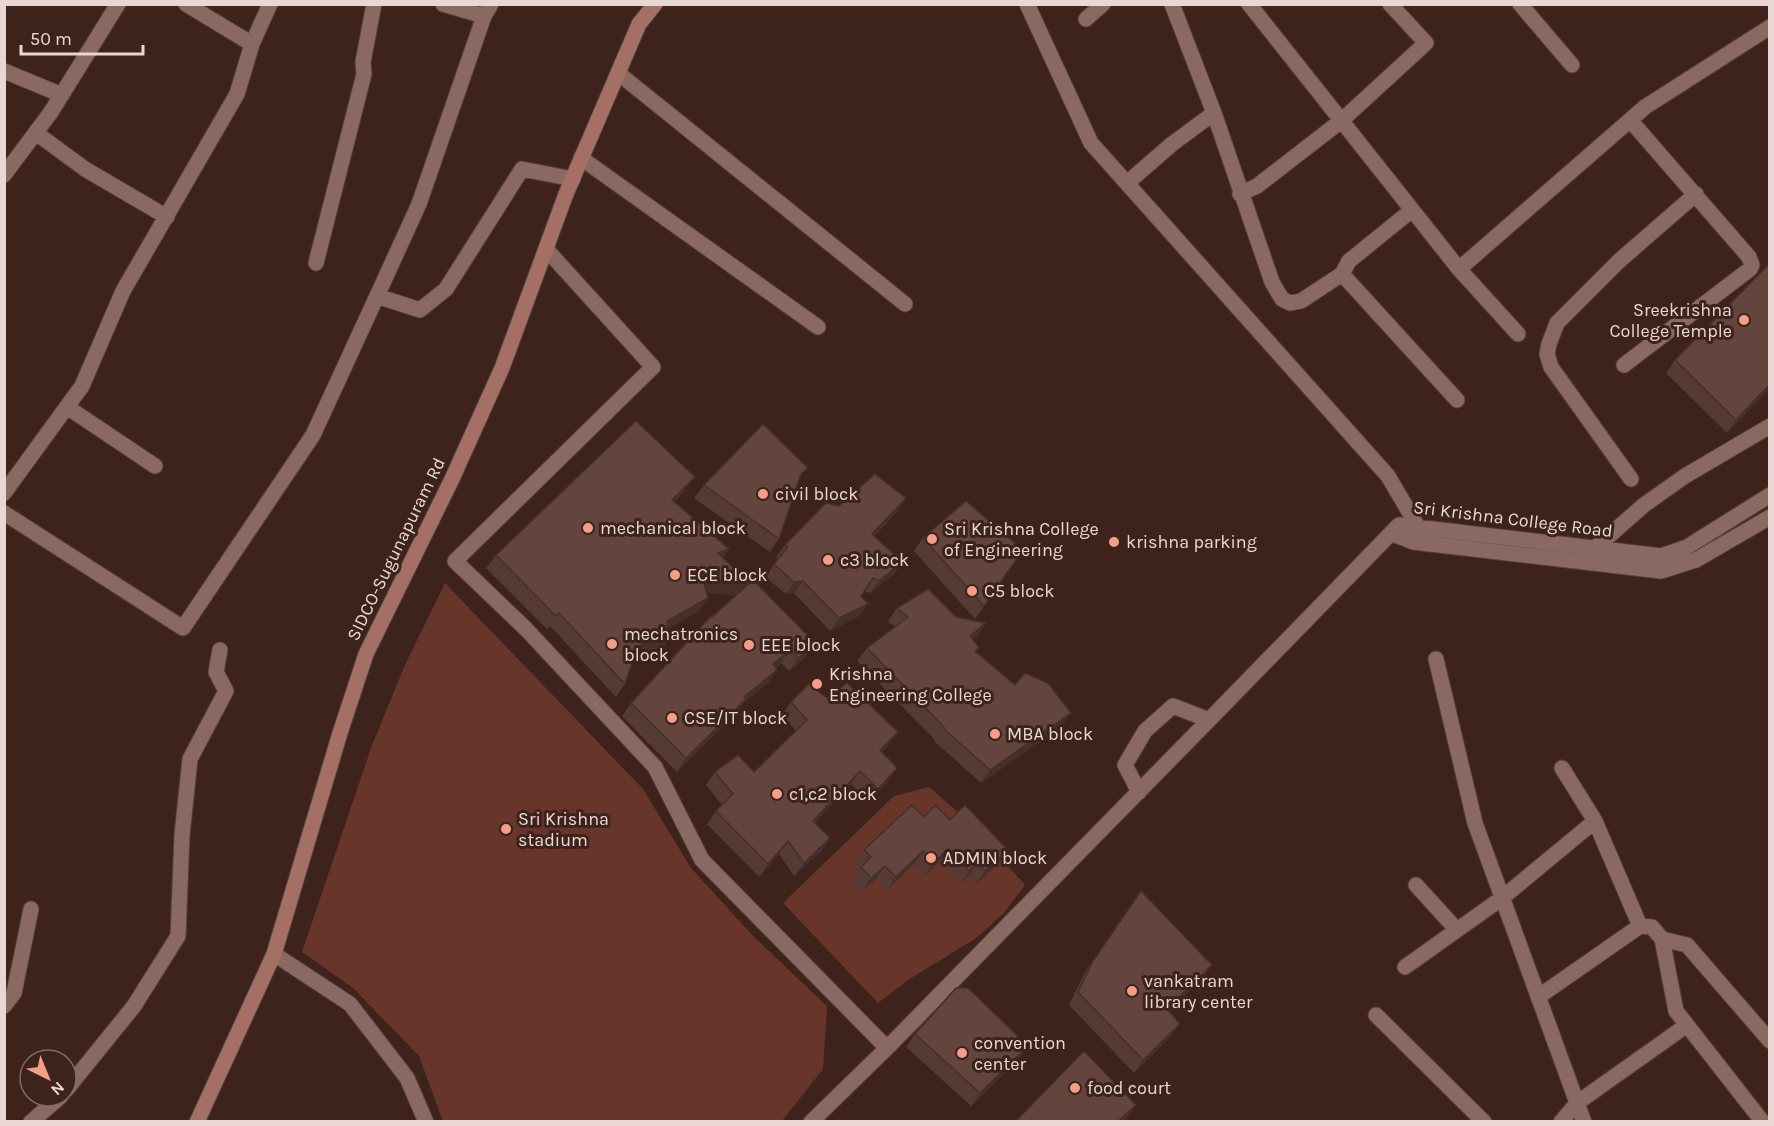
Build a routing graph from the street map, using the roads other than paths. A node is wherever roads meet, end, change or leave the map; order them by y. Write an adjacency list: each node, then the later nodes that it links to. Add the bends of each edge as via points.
1 (118, 4): 20 (street)
2 (186, 4): 16 (street)
3 (270, 4): 16 (street)
4 (374, 4): 34 (street, via 364,74)
5 (443, 4): 13 (street)
6 (655, 4): 19 (street, SIDCO-Sugunapuram Rd, via 639,24)
7 (1027, 4): 51 (street, via 1091,143 1388,476)
8 (1103, 4): 14 (street)
9 (1172, 4): 21 (street)
10 (1249, 4): 23 (street)
11 (1390, 4): 23 (street, via 1426,43)
12 (1520, 4): 17 (street)
13 (488, 10): 37 (street, via 419,204)
14 (1086, 19)
15 (1770, 27): 22 (street)
16 (252, 44): 32 (street, via 237,94)
17 (1572, 64)
18 (4, 71): 20 (street)
19 (618, 73): 25 (street, SIDCO-Sugunapuram Rd); 38 (street)
20 (62, 95): 24 (street)
21 (1214, 113): 27 (street); 29 (street)
22 (1630, 120): 30 (street); 35 (street)
23 (1341, 121): 29 (street, via 1257,186); 31 (street)
24 (36, 133): 26 (street); 32 (street, via 85,169)
25 (581, 158): 28 (street, SIDCO-Sugunapuram Rd); 39 (street)
26 (4, 175)
27 (1134, 177)
28 (573, 179): 33 (street, SIDCO-Sugunapuram Rd); 37 (street, via 522,169 446,289 420,310)
29 (1240, 194): 36 (street, via 1282,299 1290,303 1301,301)
30 (1696, 194): 41 (street, via 1749,256 1752,265); 46 (street, via 1618,261 1557,323 1549,344 1551,367)
31 (1412, 210): 35 (street); 36 (street, via 1349,261)
32 (167, 217): 43 (street, via 123,291 82,386)
33 (546, 249): 67 (street, SIDCO-Sugunapuram Rd, via 502,368 366,654); 74 (street, via 653,367 455,561 655,767 702,860)
34 (316, 263)
35 (1459, 269): 40 (street)
36 (1342, 274): 42 (street)
37 (377, 296): 49 (street, via 313,435 183,628)
38 (905, 304)
39 (818, 327)
40 (1518, 334)
41 (1624, 365)
42 (1457, 400)
43 (67, 407): 45 (street); 47 (street)
44 (1770, 426): 54 (street, via 1685,476)
45 (155, 466)
46 (1631, 479)
47 (4, 493)
48 (1770, 495): 54 (street, Sri Krishna College Road, via 1687,547 1661,556)
49 (4, 513)
50 (1770, 517): 53 (street, via 1696,560 1661,571)
51 (1417, 527): 52 (street, Sri Krishna College Road, via 1399,525); 53 (street); 54 (street, Sri Krishna College Road)
52 (1391, 533): 53 (street); 57 (street, Sri Krishna College Road)
53 (1428, 544)
54 (1595, 548)
55 (220, 650): 75 (street, via 216,672 226,691 190,759 178,936 134,1006)
56 (1436, 659): 62 (street, via 1475,823)
57 (1209, 720): 59 (street, Sri Krishna College Road); 59 (street, via 1173,706 1145,731 1125,765)
58 (1562, 768): 60 (street)
59 (1139, 792): 74 (street, Sri Krishna College Road)
60 (1595, 821): 62 (street); 64 (street)
61 (1416, 885): 65 (street)
62 (1502, 898): 65 (street); 69 (street)
63 (31, 909): 70 (street, via 14,993)
64 (1640, 926): 66 (street, via 1652,927); 69 (street)
65 (1457, 930): 68 (street)
66 (1662, 939): 72 (street, via 1676,1011); 73 (street, via 1687,945)
67 (274, 954): 81 (street, SIDCO-Sugunapuram Rd); 82 (street, via 350,1004 407,1078)
68 (1405, 967)
69 (1538, 998): 76 (street)
70 (4, 1006)
71 (1376, 1015): 84 (street)
72 (1687, 1025): 76 (street); 79 (street)
73 (1770, 1041)
74 (887, 1048): 83 (street, Sri Krishna College Road)
75 (78, 1075)
76 (1577, 1103): 85 (street); 86 (street)
77 (47, 1108): 80 (street)
78 (1770, 1114): 79 (street)
79 (1762, 1121)
80 (31, 1122)
81 (196, 1122)
82 (426, 1122)
83 (811, 1122)
84 (1484, 1122)
85 (1561, 1122)
86 (1584, 1122)

